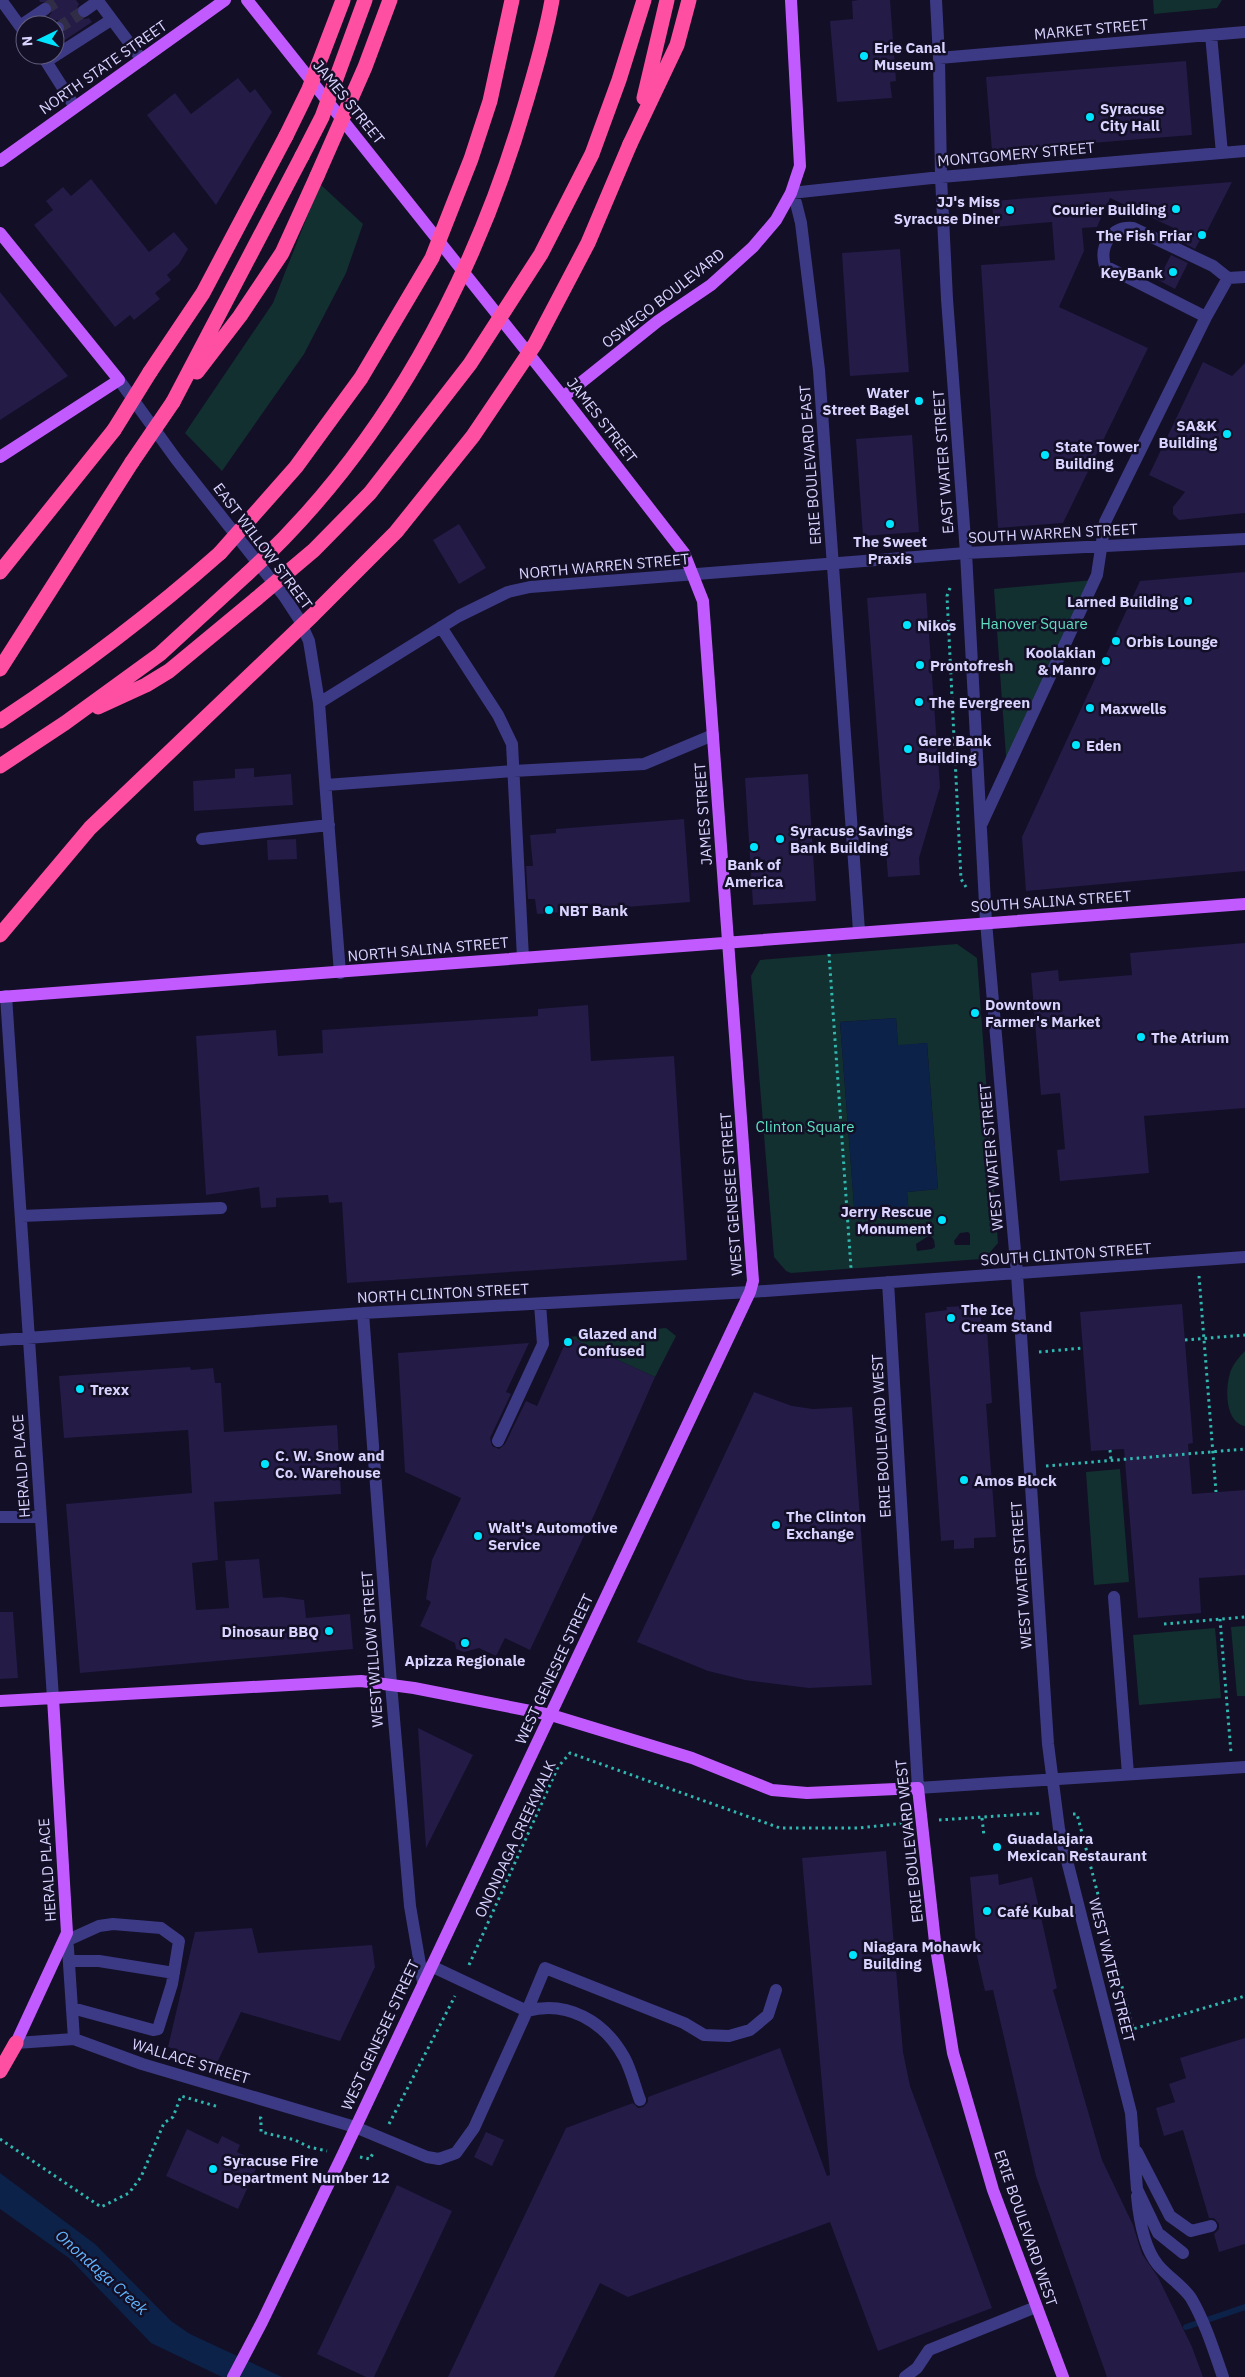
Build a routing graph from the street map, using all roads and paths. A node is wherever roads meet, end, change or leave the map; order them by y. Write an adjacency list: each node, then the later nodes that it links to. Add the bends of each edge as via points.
1 (1, 0): 18 (street)
2 (225, 0): 24 (main road, NORTH STATE STREET)
3 (247, 0): 38 (main road, JAMES STREET)
4 (343, 0): 45 (highway, bridge, via 309,89 203,293 114,430)
5 (365, 0): 39 (highway, bridge, via 322,117)
6 (390, 0): 39 (highway, bridge, via 365,68 282,253 240,316)
7 (512, 0): 51 (highway, bridge, via 490,102 432,258 362,378 296,468 220,553 101,651)
8 (552, 0): 52 (highway, bridge, via 547,30 516,135 487,219 455,292 379,420 345,467 283,541 160,654)
9 (644, 0): 52 (highway, bridge, via 592,154 541,254 470,364 370,493 314,550 169,671)
10 (668, 0): 27 (highway)
11 (689, 0): 27 (highway, via 676,45)
12 (791, 0): 32 (main road, via 800,166)
13 (936, 0): 23 (street, EAST WATER STREET)
14 (97, 1): 16 (street); 19 (street)
15 (45, 10): 17 (street)
16 (84, 11)
17 (40, 15)
18 (15, 19)
19 (111, 20): 22 (street); 24 (street)
20 (1245, 32): 21 (street, MARKET STREET)
21 (1211, 35): 23 (street, MARKET STREET); 29 (street)
22 (65, 46)
23 (940, 58): 31 (street, EAST WATER STREET)
24 (142, 60): 26 (main road, NORTH STATE STREET)
25 (48, 65): 26 (street)
26 (75, 107): 30 (main road, NORTH STATE STREET)
27 (630, 144): 64 (highway, bridge, via 588,243 535,344 473,436 396,532 90,828)
28 (1245, 151): 29 (street, MONTGOMERY STREET)
29 (1222, 153): 31 (street, MONTGOMERY STREET)
30 (0, 161)
31 (941, 177): 32 (street, MONTGOMERY STREET); 43 (street, EAST WATER STREET)
32 (791, 193): 38 (main road, OSWEGO BOULEVARD, via 776,220 711,285 658,321); 44 (street, ERIE BOULEVARD EAST, via 801,223 819,370)
33 (0, 233): 37 (main road, EAST WILLOW STREET)
34 (1245, 277): 35 (street)
35 (1228, 278): 36 (street); 36 (street, via 1213,266 1134,228 1124,227 1110,236 1104,253 1105,266)
36 (1206, 316): 42 (street, via 1105,522)
37 (119, 380): 40 (main road); 50 (street, EAST WILLOW STREET, via 299,619 309,641)
38 (563, 396): 46 (main road, JAMES STREET, via 684,553)
39 (173, 402): 49 (highway, bridge)
40 (0, 456)
41 (1245, 539): 42 (street, SOUTH WARREN STREET)
42 (1102, 547): 43 (street, SOUTH WARREN STREET); 58 (street, via 1097,574)
43 (966, 553): 44 (street, SOUTH WARREN STREET); 58 (street, EAST WATER STREET)
44 (833, 563): 46 (street, NORTH WARREN STREET); 63 (street, ERIE BOULEVARD EAST)
45 (0, 572)
46 (694, 574): 48 (street, NORTH WARREN STREET, via 530,586 508,592); 53 (main road, JAMES STREET, via 703,601)
47 (952, 584): 60 (path, via 947,596 961,879)
48 (441, 627): 50 (street, NORTH WARREN STREET); 55 (street, via 498,715 512,744)
49 (0, 669)
50 (319, 703): 56 (street, EAST WILLOW STREET)
51 (0, 721)
52 (65, 723): 54 (highway)
53 (713, 735): 55 (street, via 644,764); 65 (main road, JAMES STREET)
54 (0, 766)
55 (513, 771): 56 (street); 67 (street)
56 (326, 785): 57 (street, EAST WILLOW STREET)
57 (329, 825): 59 (street); 68 (street, EAST WILLOW STREET)
58 (981, 825): 62 (street, EAST WATER STREET)
59 (202, 839)
60 (966, 888)
61 (1245, 904): 62 (main road, SOUTH SALINA STREET)
62 (986, 922): 63 (main road, SOUTH SALINA STREET); 75 (street, WEST WATER STREET)
63 (859, 931): 65 (main road, NORTH SALINA STREET)
64 (0, 935)
65 (729, 941): 67 (main road, NORTH SALINA STREET); 77 (main road, WEST GENESEE STREET, via 753,1281)
66 (829, 954): 74 (path)
67 (523, 958): 68 (main road, NORTH SALINA STREET)
68 (340, 973): 69 (main road, NORTH SALINA STREET)
69 (3, 996): 71 (street, HERALD PLACE)
70 (221, 1208): 71 (street)
71 (21, 1216): 81 (street, HERALD PLACE)
72 (1245, 1257): 73 (street, SOUTH CLINTON STREET)
73 (1198, 1260): 75 (street, SOUTH CLINTON STREET); 82 (path)
74 (851, 1268)
75 (1017, 1274): 76 (street, SOUTH CLINTON STREET); 86 (street, WEST WATER STREET)
76 (888, 1282): 77 (street, NORTH CLINTON STREET); 107 (street, ERIE BOULEVARD WEST)
77 (750, 1292): 78 (street, NORTH CLINTON STREET); 103 (main road, WEST GENESEE STREET)
78 (540, 1304): 79 (street, NORTH CLINTON STREET); 87 (street, via 543,1344)
79 (364, 1313): 81 (street, NORTH CLINTON STREET); 100 (street, WEST WILLOW STREET)
80 (1245, 1335): 82 (path)
81 (29, 1338): 83 (street, NORTH CLINTON STREET); 95 (street, HERALD PLACE)
82 (1204, 1338): 84 (path); 90 (path)
83 (0, 1340)
84 (1185, 1340)
85 (1083, 1348): 86 (path)
86 (1022, 1353): 92 (street, WEST WATER STREET)
87 (498, 1441)
88 (1245, 1449): 90 (path)
89 (1110, 1450): 91 (path)
90 (1214, 1452): 91 (path); 93 (path)
91 (1111, 1460): 92 (path)
92 (1030, 1467): 106 (street, WEST WATER STREET, via 1048,1744)
93 (1216, 1492)
94 (0, 1517): 95 (street)
95 (41, 1517): 101 (street, HERALD PLACE)
96 (1114, 1597): 105 (street)
97 (1245, 1617): 98 (path)
98 (1220, 1619): 99 (path); 104 (path)
99 (1164, 1624)
100 (391, 1684): 101 (main road, via 361,1681); 103 (main road); 119 (street, WEST WILLOW STREET, via 410,1906)
101 (53, 1698): 102 (main road); 114 (main road, HERALD PLACE)
102 (0, 1701)
103 (551, 1716): 107 (main road, via 692,1758 772,1790 807,1793); 116 (main road, WEST GENESEE STREET)
104 (1239, 1768): 105 (street)
105 (1128, 1774): 106 (street)
106 (1054, 1779): 107 (street); 133 (street, WEST WATER STREET, via 1060,1828 1131,2113)
107 (918, 1788): 138 (main road, ERIE BOULEVARD WEST, via 935,1942 953,2053 994,2190)
108 (1036, 1813): 111 (path)
109 (1077, 1814): 121 (path, via 1133,2029)
110 (955, 1818): 111 (path)
111 (982, 1818): 113 (path)
112 (887, 1824): 118 (path, ONONDAGA CREEKWALK, via 859,1828 780,1828 570,1753 558,1767)
113 (984, 1836)
114 (67, 1937): 115 (street, HERALD PLACE); 117 (street, via 113,1924 161,1928 179,1941); 125 (main road, HERALD PLACE)
115 (69, 1961): 117 (street, via 99,1961); 122 (street, HERALD PLACE)
116 (430, 1966): 118 (street); 119 (main road, WEST GENESEE STREET)
117 (174, 1974): 122 (street, via 158,2029)
118 (462, 1981): 123 (street); 130 (path, ONONDAGA CREEKWALK)
119 (423, 1982): 131 (main road, WEST GENESEE STREET)
120 (776, 1990): 123 (street, WALLACE STREET, via 768,2015 750,2030 729,2036 704,2035 684,2023 546,1968)
121 (1245, 1996)
122 (72, 2008): 124 (street, HERALD PLACE)
123 (528, 2011): 127 (street, via 544,2006 575,2011 602,2030 624,2057); 131 (street, WALLACE STREET, via 474,2128 456,2153 439,2159 427,2157)
124 (74, 2039): 125 (street, WALLACE STREET); 131 (street, WALLACE STREET, via 142,2064)
125 (16, 2043): 126 (highway)
126 (0, 2071)
127 (640, 2100)
128 (225, 2108): 132 (path, via 181,2096 173,2118 164,2124 141,2177 130,2193 101,2207)
129 (252, 2116): 134 (path, via 261,2118 260,2132 295,2140)
130 (389, 2123)
131 (355, 2127): 139 (main road, WEST GENESEE STREET)
132 (0, 2139)
133 (1134, 2145): 135 (street, WEST WATER STREET); 136 (street, via 1170,2216 1191,2231)
134 (309, 2147)
135 (1137, 2189): 137 (street, WEST WATER STREET, via 1158,2233); 142 (street, WEST WATER STREET, via 1138,2213 1146,2240 1157,2264 1190,2297)
136 (1212, 2226)
137 (1183, 2253)
138 (1036, 2307): 140 (street, via 929,2350 917,2368); 141 (main road, ERIE BOULEVARD WEST)
139 (233, 2377)
140 (905, 2377)
141 (1063, 2377)
142 (1223, 2377)

